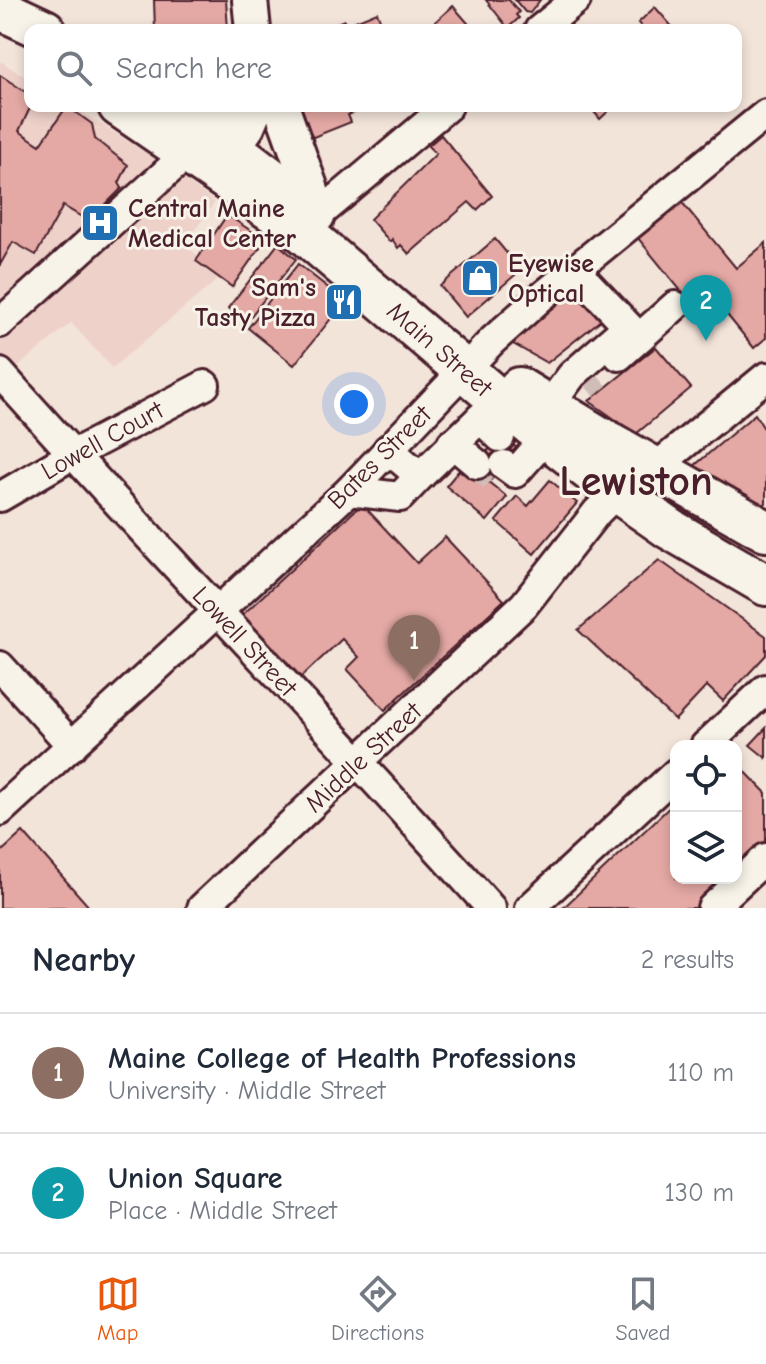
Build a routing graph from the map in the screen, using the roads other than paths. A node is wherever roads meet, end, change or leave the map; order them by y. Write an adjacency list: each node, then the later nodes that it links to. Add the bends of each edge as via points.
1 (250, 0): 5 (main road)
2 (576, 0): 6 (street)
3 (0, 9): 4 (highway)
4 (32, 24)
5 (252, 24)
6 (546, 24)
7 (0, 35): 8 (highway)
8 (24, 48)
9 (137, 112): 14 (highway, Main Street)
10 (253, 112): 14 (main road, via 247,127)
11 (283, 112): 15 (main road)
12 (441, 112): 15 (street)
13 (766, 114): 16 (street, Bates Street)
14 (208, 135): 15 (highway, Main Street); 18 (street); 19 (highway, Main Street, via 304,233)
15 (317, 216): 19 (highway, Main Street)
16 (575, 270): 19 (street, Bates Street); 23 (street, via 628,326)
17 (675, 306): 23 (street)
18 (0, 323)
19 (471, 362): 23 (highway, Main Street); 24 (street, Bates Street)
20 (0, 373): 25 (street, Lowell Street)
21 (766, 377): 26 (street, Middle Street)
22 (205, 385): 25 (street, Lowell Court)
23 (524, 425): 26 (highway, Main Street); 27 (street); 29 (highway, Main Street)
24 (388, 449): 27 (street); 28 (street, Bates Street)
25 (72, 455): 30 (street, Lowell Court); 34 (street, Lowell Street)
26 (655, 468): 29 (street, Middle Street); 31 (highway, Main Street)
27 (420, 476): 28 (street, via 400,497)
28 (349, 491): 34 (street, Bates Street)
29 (617, 492): 32 (highway, Main Street); 39 (street, Middle Street, via 524,605)
30 (0, 497)
31 (766, 530): 32 (street)
32 (719, 560): 33 (highway, Main Street)
33 (766, 585)
34 (216, 611): 38 (street, Bates Street); 39 (street, Lowell Street)
35 (0, 666): 38 (street)
36 (766, 689): 37 (street)
37 (711, 740)
38 (72, 746): 41 (street, Bates Street)
39 (358, 761): 43 (street, Middle Street); 44 (street, Lowell Street)
40 (670, 779): 45 (street)
41 (0, 811)
42 (766, 858): 46 (street)
43 (202, 908)
44 (491, 908)
45 (530, 908)
46 (712, 908)

